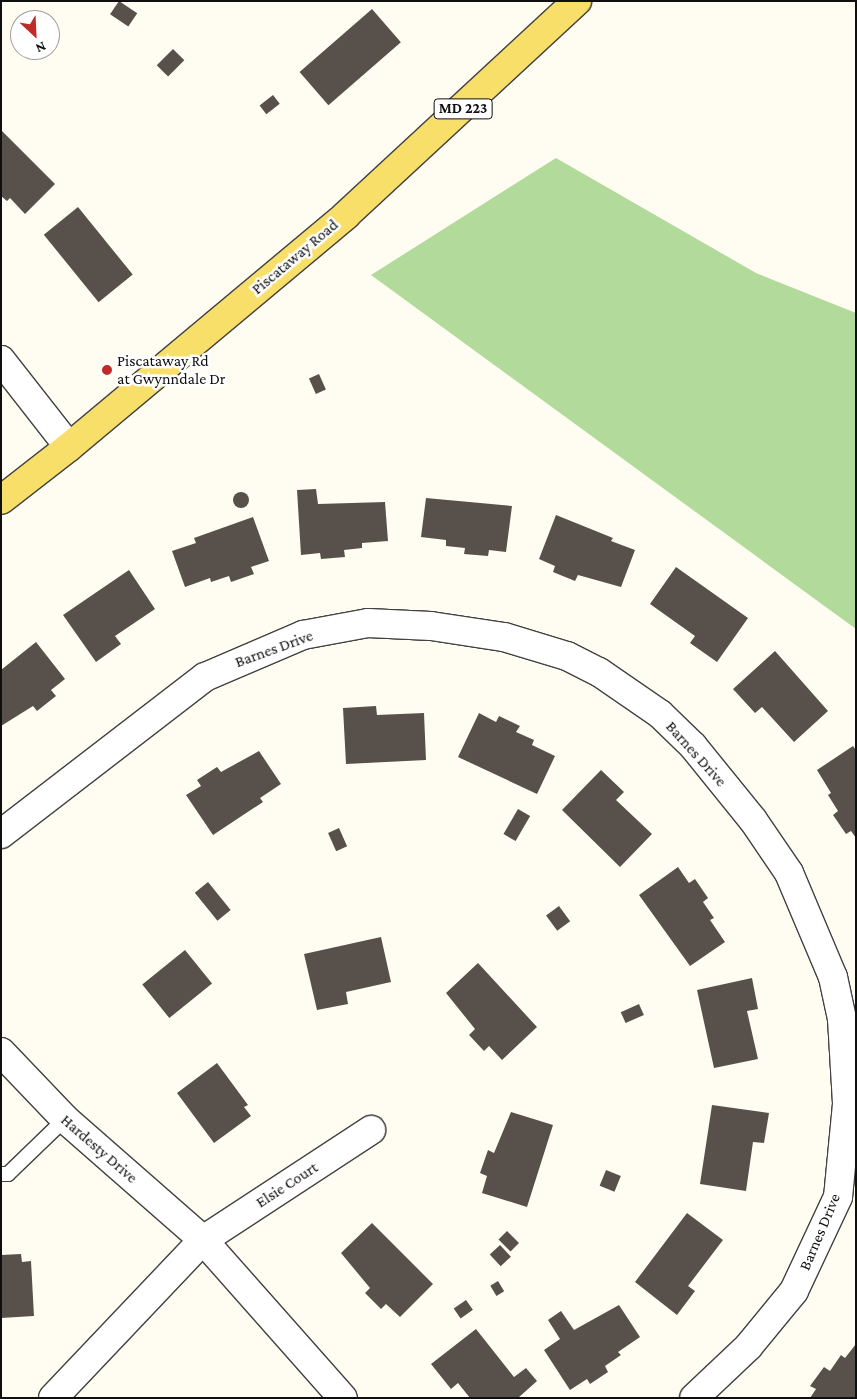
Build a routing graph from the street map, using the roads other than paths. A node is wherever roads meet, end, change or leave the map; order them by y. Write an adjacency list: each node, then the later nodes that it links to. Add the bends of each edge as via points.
1 (577, 1): 3 (main road, Piscataway Road / MD 223, via 346,215)
2 (1, 360): 3 (street)
3 (69, 447): 4 (main road, Piscataway Road / MD 223)
4 (1, 500)
5 (1, 834): 13 (street, Barnes Drive, via 205,676 303,635 340,628 368,623 422,626 504,637 575,660 599,672 660,714 699,753 753,820 789,873 833,977 842,1020 847,1104 838,1197 794,1292 748,1347)
6 (1, 1052): 7 (street, Hardesty Drive)
7 (65, 1119): 9 (lane, via 8,1174); 10 (street, Hardesty Drive)
8 (371, 1130): 10 (street, Elsie Court)
9 (1, 1174)
10 (203, 1240): 11 (street); 12 (street, Hardesty Drive)
11 (53, 1398)
12 (343, 1398)
13 (694, 1398)

